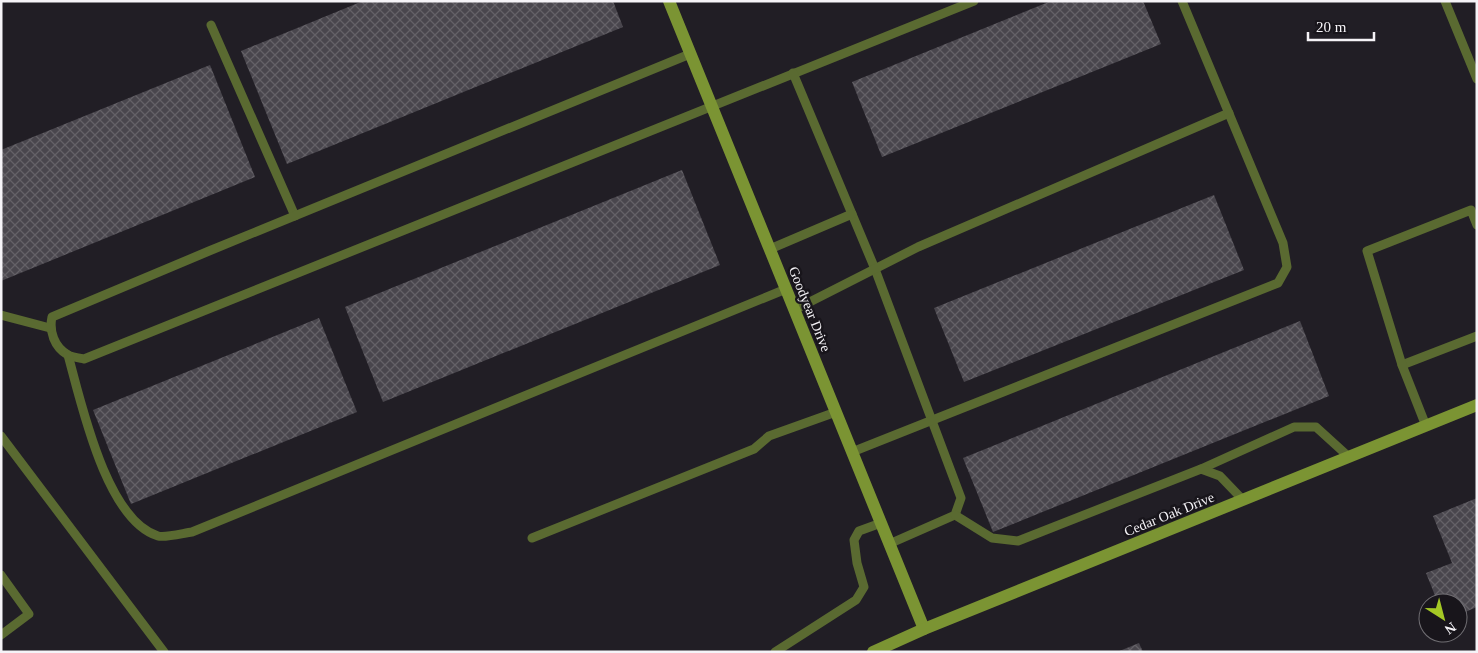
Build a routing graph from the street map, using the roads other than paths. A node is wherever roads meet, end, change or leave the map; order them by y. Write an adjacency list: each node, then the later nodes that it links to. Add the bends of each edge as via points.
1 (669, 1): 6 (street, Goodyear Drive)
2 (974, 1): 7 (lane)
3 (1182, 1): 10 (lane)
4 (1446, 1): 8 (lane)
5 (211, 25): 12 (lane)
6 (690, 54): 9 (street, Goodyear Drive); 12 (lane)
7 (793, 73): 9 (lane); 11 (lane)
8 (1477, 79)
9 (712, 106): 14 (street, Goodyear Drive); 21 (lane, via 84,359)
10 (1229, 114): 15 (lane, via 918,247); 25 (lane, via 1284,243 1287,267 1278,283)
11 (852, 214): 14 (lane); 15 (lane)
12 (295, 216): 19 (lane, via 52,317)
13 (1477, 225): 22 (lane, via 1471,210 1367,251)
14 (770, 249): 16 (street, Goodyear Drive)
15 (875, 269): 17 (lane); 25 (lane)
16 (786, 289): 17 (street, Goodyear Drive); 21 (lane, via 192,532 159,536 135,523 116,496 92,442)
17 (794, 310): 24 (street, Goodyear Drive)
18 (1, 315): 19 (lane)
19 (50, 328): 21 (lane, via 55,342)
20 (1477, 336): 22 (lane)
21 (68, 355)
22 (1402, 366): 26 (lane)
23 (1477, 405): 26 (street, Cedar Oak Drive)
24 (836, 412): 28 (street, Goodyear Drive); 34 (lane, via 769,436 754,449)
25 (931, 420): 28 (lane); 32 (lane, via 961,498)
26 (1426, 426): 29 (street, Cedar Oak Drive)
27 (1, 436): 39 (lane)
28 (852, 452): 33 (street, Goodyear Drive)
29 (1349, 457): 30 (lane, via 1316,427 1294,427); 31 (street, Cedar Oak Drive)
30 (1201, 469): 31 (lane, via 1220,476); 32 (lane, via 1018,542 992,538)
31 (1244, 500): 37 (street, Cedar Oak Drive)
32 (955, 515): 35 (lane)
33 (881, 523): 35 (street, Goodyear Drive); 40 (lane, via 858,531 854,540 864,587 856,600)
34 (532, 538)
35 (889, 544): 37 (street, Goodyear Drive)
36 (1, 575): 38 (lane, via 29,614)
37 (924, 629): 41 (street, Cedar Oak Drive)
38 (1, 635)
39 (164, 652)
40 (775, 652)
41 (874, 652)

